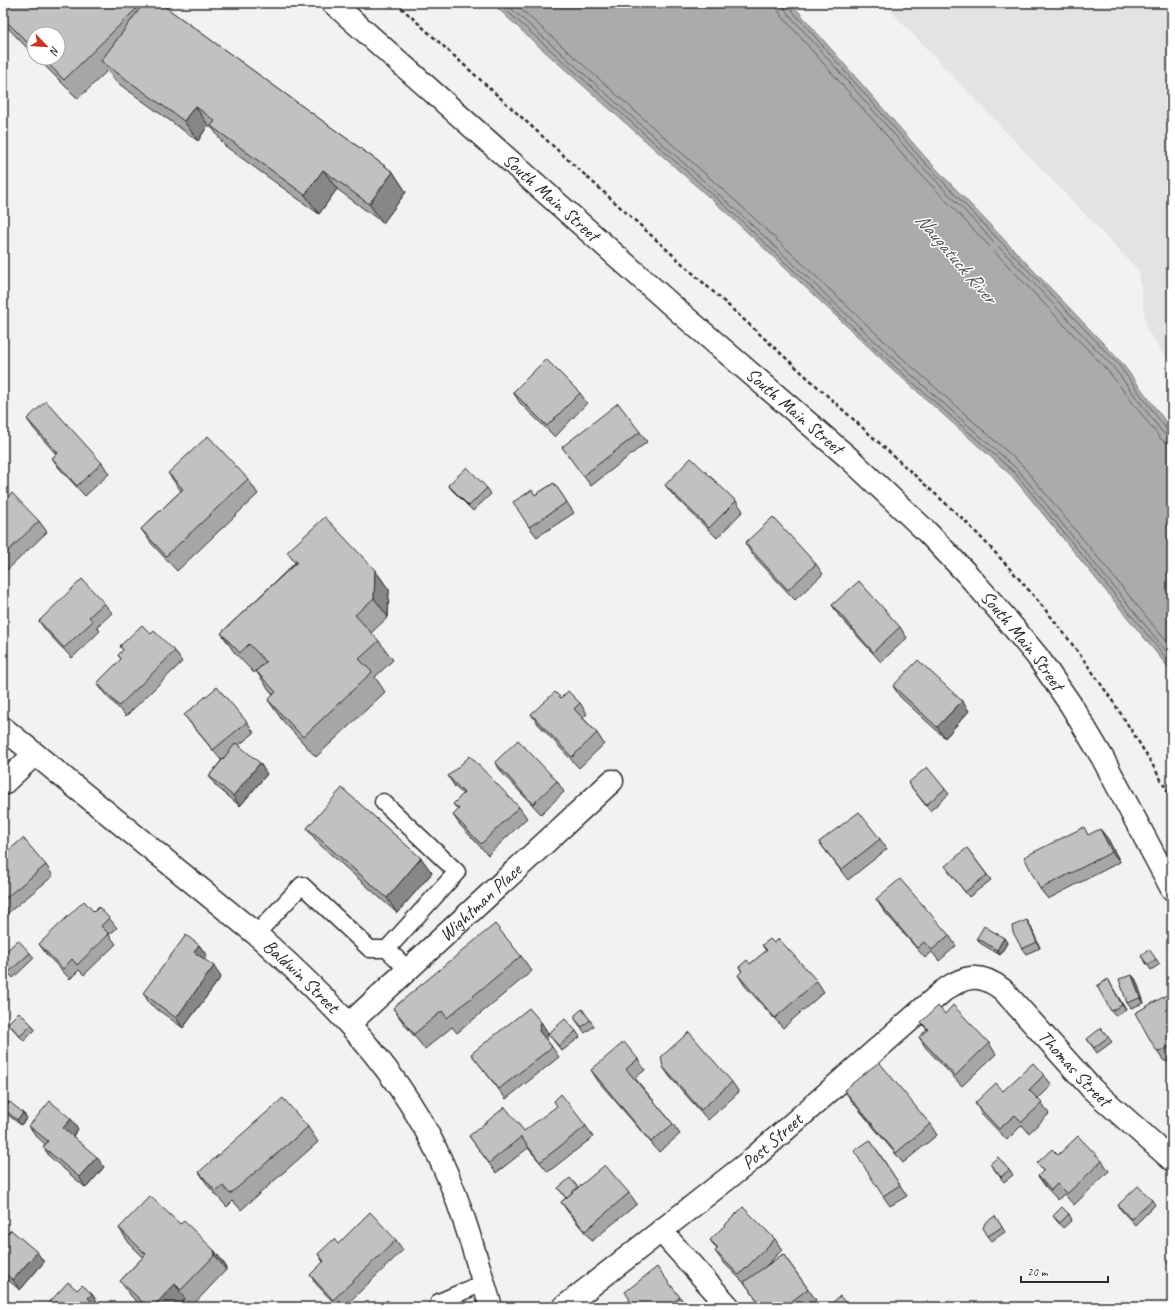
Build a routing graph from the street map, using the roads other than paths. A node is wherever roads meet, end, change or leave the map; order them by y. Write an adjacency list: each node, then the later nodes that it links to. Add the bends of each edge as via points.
1 (333, 3): 7 (main road, South Main Street, via 676,309 845,454 968,575 1037,656 1071,705 1102,757)
2 (3, 728): 3 (main road, Baldwin Street)
3 (35, 754): 5 (main road); 8 (main road, Baldwin Street)
4 (612, 781): 10 (main road, Wightman Place)
5 (3, 784)
6 (383, 802): 9 (lane, via 457,872)
7 (1172, 889)
8 (256, 934): 9 (lane, via 302,885 370,949); 12 (main road, Baldwin Street)
9 (387, 948): 10 (lane)
10 (408, 970): 12 (main road, Wightman Place)
11 (978, 977): 13 (main road, Thomas Street, via 1003,990 1092,1089); 14 (main road, Post Street, via 961,980 944,991 750,1160)
12 (349, 1024): 15 (main road, Baldwin Street, via 395,1081 432,1141 455,1195)
13 (1172, 1160)
14 (661, 1231): 18 (main road, Post Street); 19 (main road)
15 (483, 1283): 16 (lane, via 439,1302); 17 (main road, Baldwin Street)
16 (441, 1307)
17 (491, 1307)
18 (564, 1307)
19 (729, 1307)

